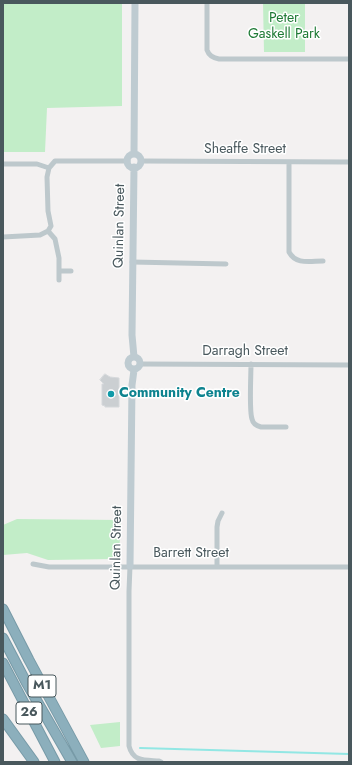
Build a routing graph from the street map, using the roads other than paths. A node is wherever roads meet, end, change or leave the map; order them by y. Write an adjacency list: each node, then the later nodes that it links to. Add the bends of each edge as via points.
1 (135, 3): 4 (street)
2 (207, 3): 3 (street, via 207,50 213,57)
3 (349, 59)
4 (134, 154): 5 (street); 6 (street, via 140,157)
5 (128, 161): 10 (street); 11 (street, via 55,161)
6 (141, 161): 7 (street, Sheaffe Street); 10 (street)
7 (289, 162): 8 (street, Sheaffe Street); 14 (street, via 289,252 301,261)
8 (349, 162)
9 (3, 164): 11 (street, via 37,164)
10 (134, 167): 15 (street, Quinlan Street)
11 (49, 168): 12 (street, via 48,211 51,226)
12 (48, 231): 13 (street, via 40,235); 17 (street, via 55,239 60,258)
13 (3, 238)
14 (324, 261)
15 (132, 262): 16 (street); 20 (street, Quinlan Street)
16 (226, 264)
17 (60, 271): 18 (street); 19 (street)
18 (71, 271)
19 (59, 280)
20 (134, 357): 21 (street, via 139,359); 24 (street, via 128,363)
21 (141, 364): 22 (street, Darragh Street); 24 (street)
22 (251, 364): 23 (street, Darragh Street); 25 (street, via 252,421 261,427)
23 (349, 365)
24 (134, 370): 28 (street, Quinlan Street)
25 (286, 427)
26 (222, 513): 29 (street, via 217,527)
27 (33, 564): 28 (street, Barrett Street, via 49,567)
28 (130, 566): 29 (street, Barrett Street); 39 (street, Quinlan Street, via 129,746 130,752 136,758)
29 (217, 567): 30 (street, Barrett Street)
30 (349, 567)
31 (3, 609): 38 (highway, M1)
32 (3, 638): 37 (highway, M1)
33 (3, 663): 36 (highway, 26)
34 (3, 719): 35 (highway, 26)
35 (34, 762)
36 (55, 762)
37 (72, 762)
38 (84, 762)
39 (161, 762)

